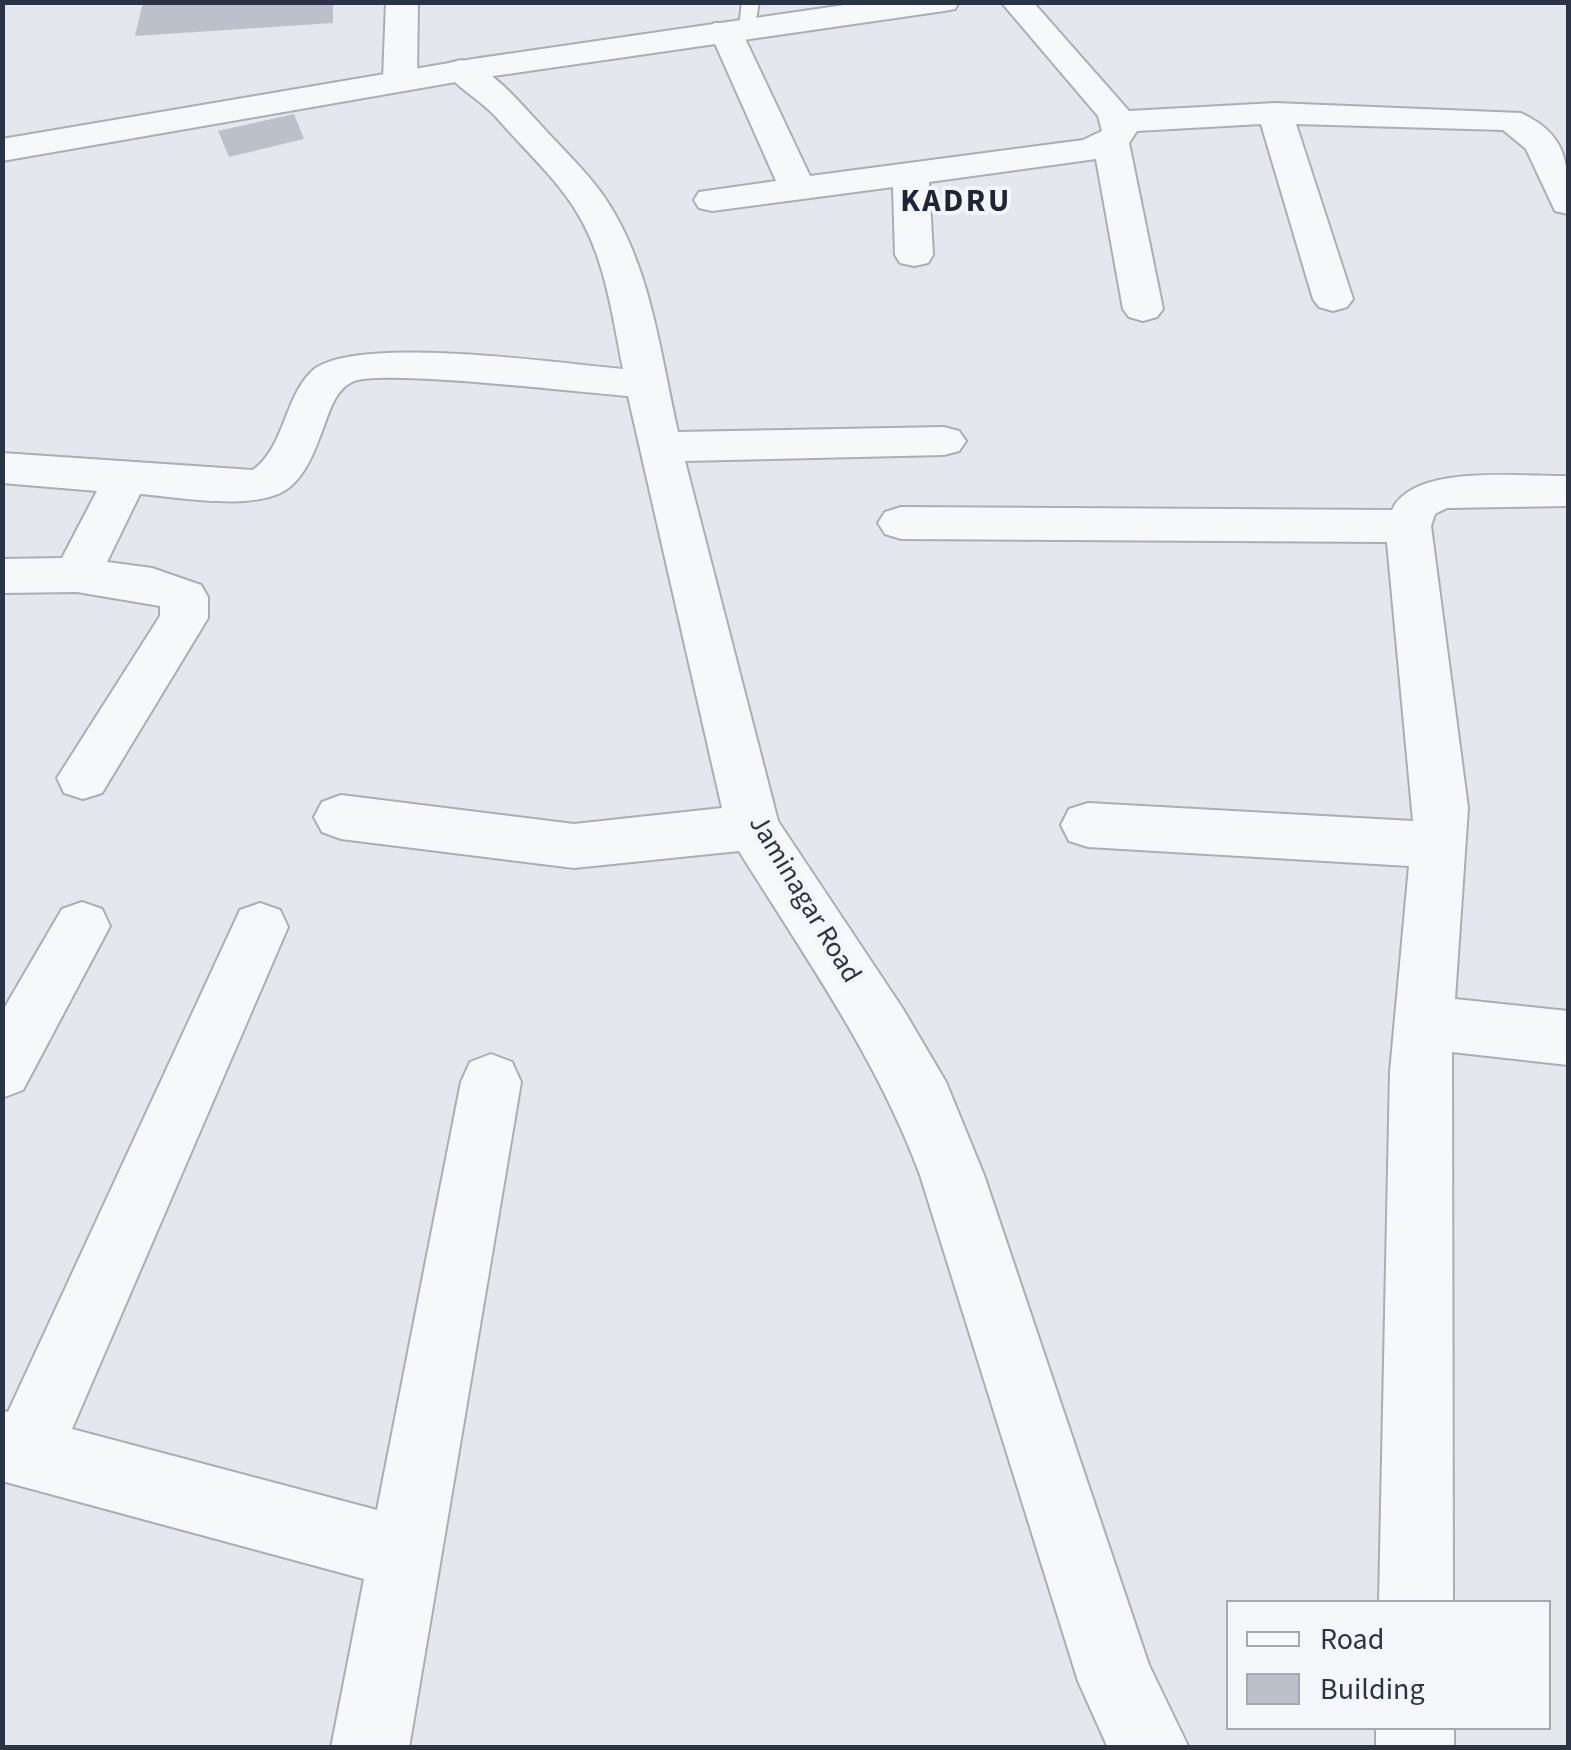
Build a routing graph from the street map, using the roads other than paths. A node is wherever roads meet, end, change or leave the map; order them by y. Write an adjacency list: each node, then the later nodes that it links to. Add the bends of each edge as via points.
1 (402, 2): 6 (street)
2 (944, 2): 4 (street)
3 (1016, 2): 8 (street)
4 (741, 20): 5 (street); 11 (street)
5 (461, 70): 6 (street); 17 (street, Jaminagar Road, via 501,102 588,200 624,278)
6 (400, 79): 9 (street)
7 (1275, 113): 8 (street); 13 (street, via 1510,120 1542,143); 15 (street)
8 (1114, 132): 10 (street, via 1090,150); 16 (street)
9 (2, 150)
10 (912, 173): 11 (street); 14 (street)
11 (797, 188): 12 (street)
12 (712, 200)
13 (1568, 202)
14 (914, 255)
15 (1333, 300)
16 (1143, 310)
17 (646, 384): 19 (street, Jaminagar Road); 21 (street, via 365,366 337,372 320,388 279,475 264,483)
18 (944, 442): 19 (street)
19 (660, 447): 30 (street, Jaminagar Road)
20 (2, 468): 21 (street)
21 (126, 478): 26 (street)
22 (1568, 491): 24 (street, via 1440,493 1416,505)
23 (900, 523): 24 (street)
24 (1408, 526): 31 (street)
25 (2, 576): 26 (street)
26 (77, 576): 27 (street, via 152,585 184,597 184,618)
27 (84, 778)
28 (341, 816): 30 (street, via 574,846)
29 (1088, 825): 31 (street)
30 (752, 827): 42 (street, Jaminagar Road, via 924,1102 1116,1681)
31 (1440, 844): 34 (street)
32 (82, 926): 36 (street)
33 (260, 928): 38 (street)
34 (1424, 1022): 35 (street); 40 (street)
35 (1568, 1038)
36 (2, 1070)
37 (491, 1082): 39 (street)
38 (14, 1449): 39 (street)
39 (405, 1554): 41 (street)
40 (1416, 1600)
41 (370, 1748)
42 (1150, 1748)

